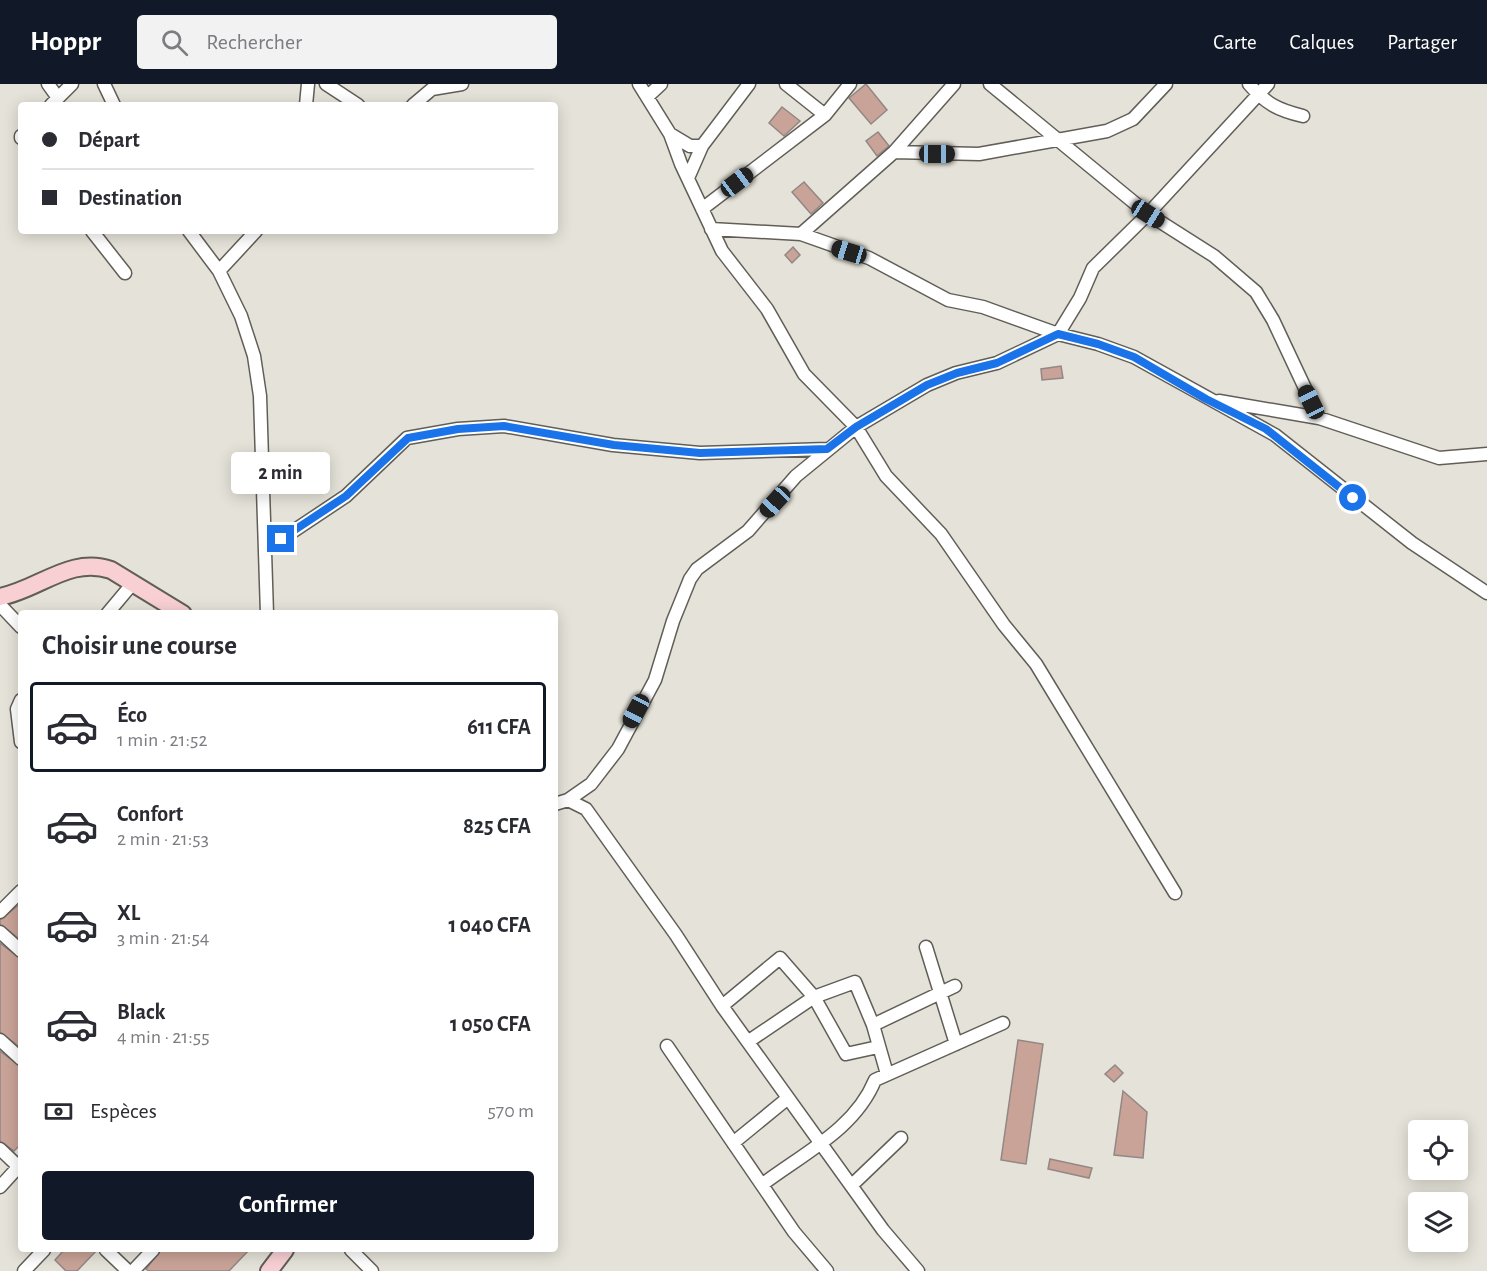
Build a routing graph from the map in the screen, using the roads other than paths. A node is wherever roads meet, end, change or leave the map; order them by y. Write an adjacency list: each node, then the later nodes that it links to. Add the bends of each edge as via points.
1 (48, 84): 18 (street)
2 (72, 84): 18 (street)
3 (104, 84): 19 (street)
4 (308, 84): 20 (street)
5 (326, 84): 21 (street)
6 (462, 84): 22 (street, via 432,90)
7 (639, 84): 17 (street)
8 (661, 84): 17 (street)
9 (749, 84): 27 (street)
10 (786, 84): 23 (street)
11 (850, 84): 23 (street)
12 (954, 84): 28 (street)
13 (990, 84): 26 (street)
14 (1166, 84): 26 (street, via 1134,119 1107,131)
15 (1268, 84): 16 (street)
16 (1253, 89): 24 (street, via 1276,110); 31 (street)
17 (647, 97): 25 (street)
18 (54, 102)
19 (113, 102)
20 (306, 102)
21 (353, 102)
22 (417, 102)
23 (825, 115): 30 (street)
24 (1303, 116)
25 (670, 134): 27 (street, via 690,146); 29 (street)
26 (1056, 138): 28 (street, via 979,154); 31 (street)
27 (702, 146): 29 (street)
28 (894, 152): 36 (street)
29 (688, 178): 30 (street)
30 (702, 209): 32 (street)
31 (1148, 214): 39 (street, via 1093,268); 41 (street, via 1214,256 1256,292)
32 (711, 229): 36 (street); 42 (street, via 722,251 766,309 804,374)
33 (94, 234): 38 (street)
34 (191, 234): 37 (street)
35 (253, 234): 37 (street)
36 (801, 234): 39 (street, via 869,258 948,300 983,307)
37 (219, 271): 45 (street, via 248,335 260,396)
38 (125, 273)
39 (1058, 334): 40 (street, via 1120,350); 42 (street, via 997,363 927,385)
40 (1206, 399): 41 (street); 47 (street, via 1275,435 1412,543)
41 (1319, 418): 44 (street, via 1439,458)
42 (856, 427): 43 (street); 56 (street, via 886,476 941,534 1036,664)
43 (827, 449): 45 (street, via 700,453 614,445 504,426 428,434 408,438 346,496); 54 (street, via 796,476 748,531 697,569 673,621 655,680 618,749 591,784)
44 (1487, 454)
45 (265, 550): 52 (street)
46 (132, 583): 48 (street, via 98,565 77,566); 50 (street); 51 (street)
47 (1487, 593)
48 (0, 597)
49 (0, 606): 53 (street)
50 (110, 610)
51 (176, 610)
52 (267, 610)
53 (18, 624)
54 (568, 800): 55 (street); 65 (street, via 586,809)
55 (558, 803)
56 (1174, 893)
57 (18, 894): 58 (street)
58 (0, 912)
59 (0, 932): 61 (street)
60 (926, 947): 63 (street)
61 (18, 948)
62 (955, 986): 63 (street)
63 (939, 994): 67 (street); 70 (street)
64 (814, 997): 65 (street, via 780,958); 67 (street, via 855,982); 69 (street); 72 (street, via 846,1054)
65 (722, 1006): 69 (street)
66 (1003, 1023): 70 (street)
67 (873, 1025): 72 (street)
68 (0, 1040): 73 (street)
69 (749, 1041): 75 (street)
70 (956, 1044): 74 (street)
71 (667, 1046): 77 (street)
72 (878, 1047): 74 (street)
73 (18, 1056)
74 (887, 1074): 78 (street, via 875,1080 868,1098 849,1121)
75 (788, 1098): 77 (street); 78 (street)
76 (901, 1138): 83 (street)
77 (733, 1143): 82 (street)
78 (822, 1143): 82 (street); 83 (street)
79 (0, 1149): 80 (street)
80 (18, 1164)
81 (18, 1168): 84 (street)
82 (764, 1184): 95 (street, via 794,1232)
83 (852, 1185): 96 (street)
84 (0, 1186)
85 (42, 1252): 90 (street)
86 (108, 1252): 91 (street)
87 (151, 1252): 92 (street)
88 (283, 1252): 93 (street)
89 (353, 1252): 94 (street)
90 (24, 1271)
91 (128, 1271)
92 (133, 1271)
93 (269, 1271)
94 (372, 1271)
95 (827, 1271)
96 (918, 1271)

